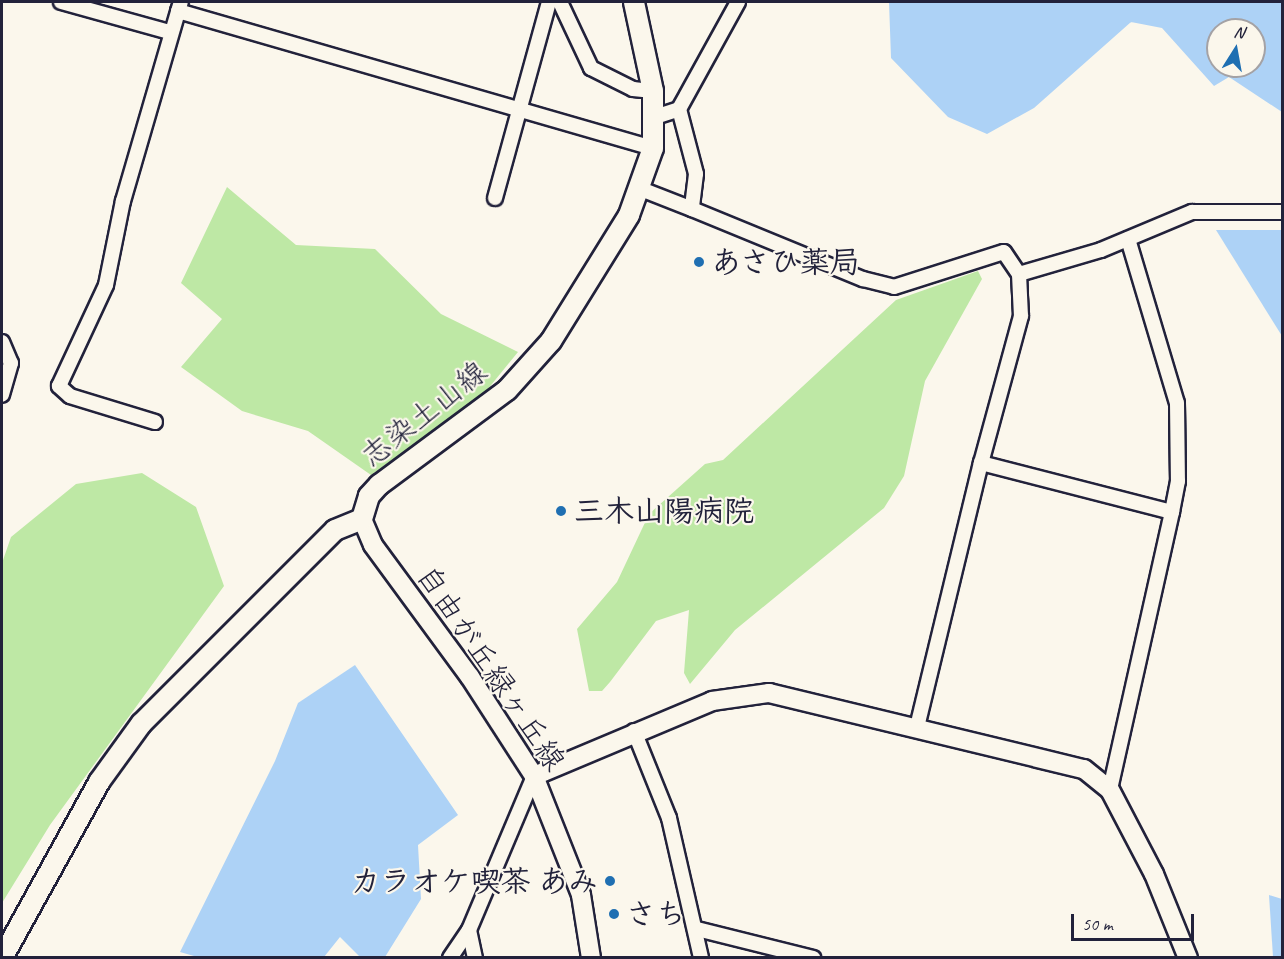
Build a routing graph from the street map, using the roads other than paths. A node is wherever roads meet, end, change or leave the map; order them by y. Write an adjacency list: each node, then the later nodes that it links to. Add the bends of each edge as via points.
1 (61, 2): 7 (street)
2 (549, 2): 9 (street)
3 (560, 2): 8 (street, via 591,68 633,89)
4 (634, 2): 8 (main road, 志染土山線)
5 (738, 2): 10 (street)
6 (180, 6): 7 (street); 9 (street)
7 (169, 32): 21 (street, via 106,285 59,386 70,396)
8 (653, 91): 11 (main road, 志染土山線)
9 (518, 107): 12 (street); 14 (street)
10 (679, 109): 11 (street); 15 (street, via 696,174)
11 (655, 117): 12 (main road, 志染土山線)
12 (653, 148): 13 (main road, 志染土山線)
13 (641, 189): 15 (street); 24 (main road, 志染土山線, via 551,341 530,366 507,390 379,485 369,496)
14 (495, 198)
15 (692, 209): 18 (street, via 894,287 1004,252)
16 (1282, 212): 17 (street, via 1192,212)
17 (1128, 239): 18 (street); 23 (street, via 1177,403 1178,481)
18 (1019, 274): 22 (street, via 1021,316)
19 (2, 342): 20 (street, via 11,363)
20 (2, 394)
21 (155, 422)
22 (981, 463): 23 (street); 25 (street)
23 (1172, 512): 28 (street)
24 (362, 519): 27 (street, 自由が丘緑ヶ丘線, via 373,545 470,677); 31 (main road, via 334,530 141,724 99,782)
25 (917, 727): 26 (street, via 769,693 712,701); 28 (street, via 1084,769)
26 (634, 731): 27 (street); 29 (street, via 669,818)
27 (534, 776): 30 (street); 34 (street, 自由が丘緑ヶ丘線, via 581,895)
28 (1110, 790): 37 (street, via 1155,874)
29 (697, 929): 35 (street); 36 (street)
30 (469, 930): 32 (street); 33 (street)
31 (2, 957)
32 (450, 957)
33 (475, 957)
34 (591, 957)
35 (701, 957)
36 (813, 957)
37 (1188, 957)

